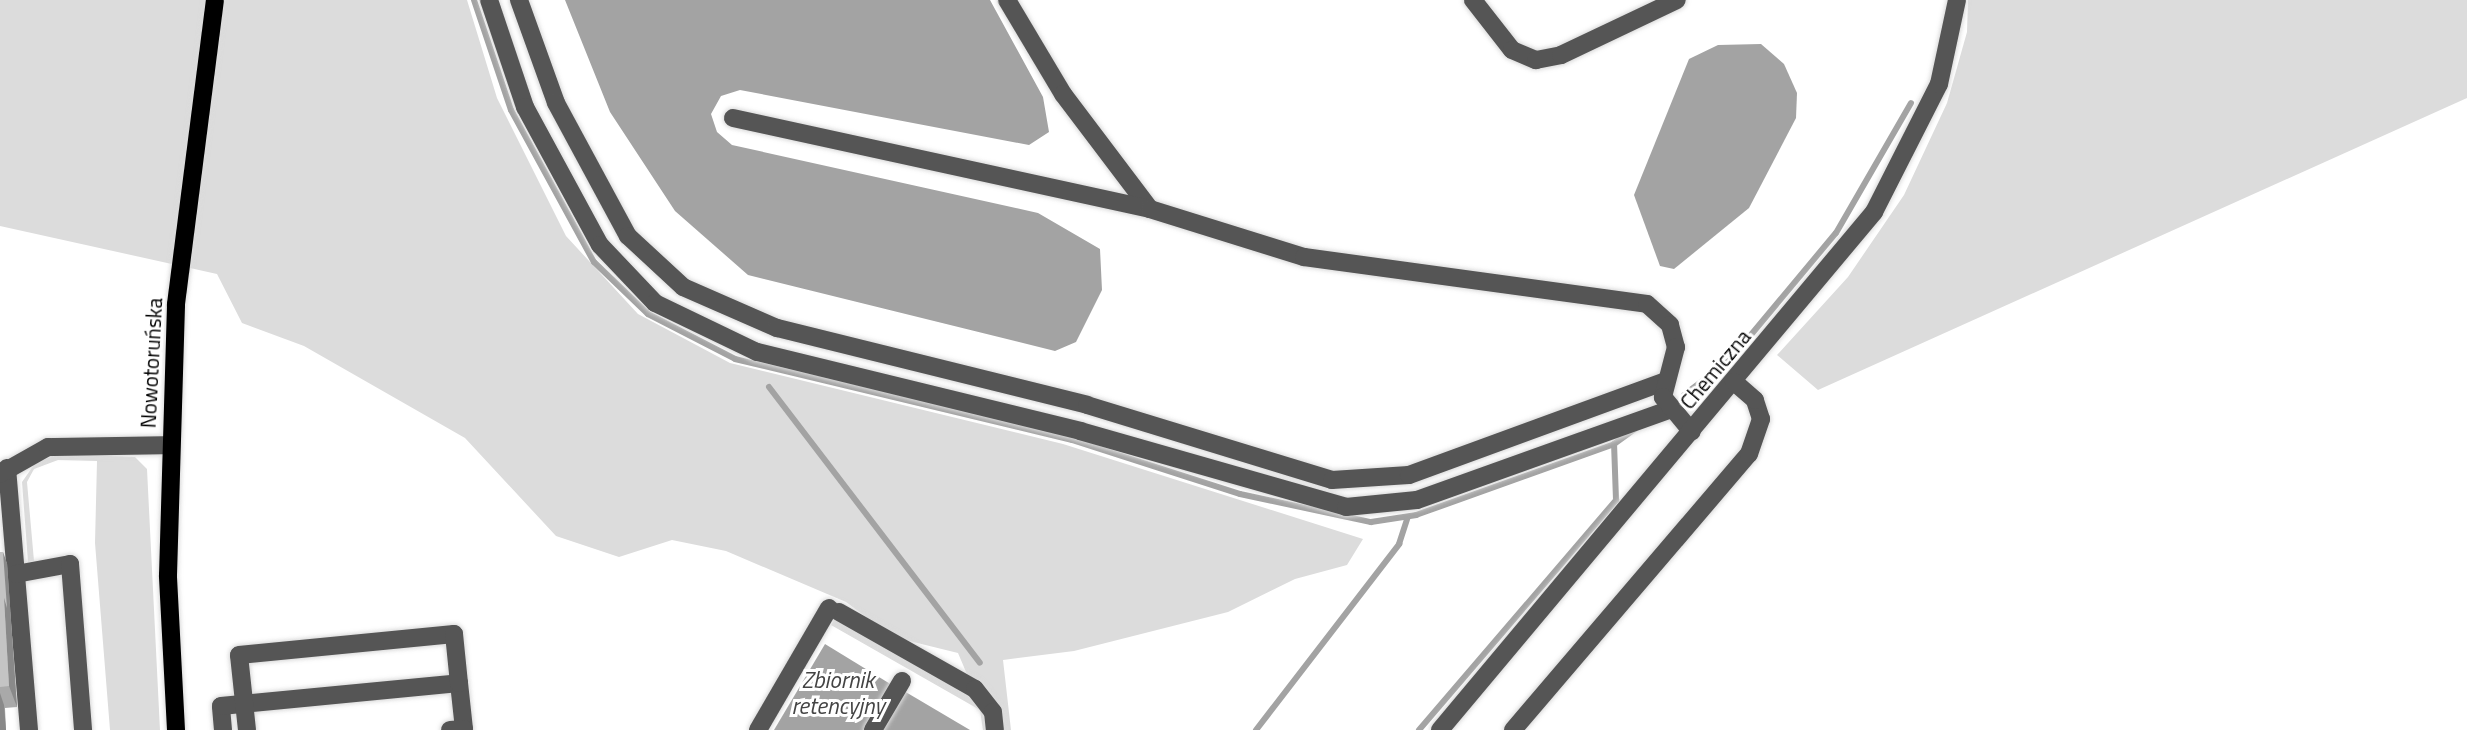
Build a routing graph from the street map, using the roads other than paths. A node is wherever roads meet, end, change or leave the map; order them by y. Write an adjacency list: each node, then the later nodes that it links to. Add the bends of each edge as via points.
1 (215, 0): 14 (main road, Nowotoruńska, via 181,235)
2 (489, 0): 12 (street, via 525,107 600,245 655,303 757,352 1080,431 1346,507 1417,500)
3 (519, 0): 10 (street, via 556,103 628,236 683,286 777,328 1087,405 1332,480 1409,475)
4 (1007, 0): 9 (street, via 1063,94)
5 (1474, 0): 6 (street, via 1512,50 1536,60 1561,55)
6 (1677, 0)
7 (1957, 0): 11 (street, Chemiczna, via 1940,84 1897,174 1850,245)
8 (733, 118): 9 (street)
9 (1150, 209): 10 (street, via 1304,257 1647,304 1671,325 1676,347)
10 (1663, 382): 12 (street)
11 (1734, 382): 13 (street, Chemiczna); 31 (street, via 1755,400 1761,419 1749,454)
12 (1669, 410): 13 (street)
13 (1692, 432): 30 (street, Chemiczna)
14 (169, 445): 15 (street, via 48,447); 23 (main road, Nowotoruńska)
15 (4, 471): 16 (street)
16 (7, 537): 17 (street)
17 (16, 574): 21 (street); 22 (street, via 70,564)
18 (902, 681): 28 (street)
19 (459, 683): 20 (street); 20 (street, via 454,634 387,640 239,655); 26 (street, via 464,729)
20 (244, 704): 24 (street, via 221,706); 25 (street)
21 (29, 730)
22 (82, 730)
23 (176, 730)
24 (223, 730)
25 (247, 730)
26 (450, 730)
27 (758, 730): 29 (street, via 834,610 975,689 993,712)
28 (873, 730)
29 (995, 730)
30 (1440, 730)
31 (1513, 730)

